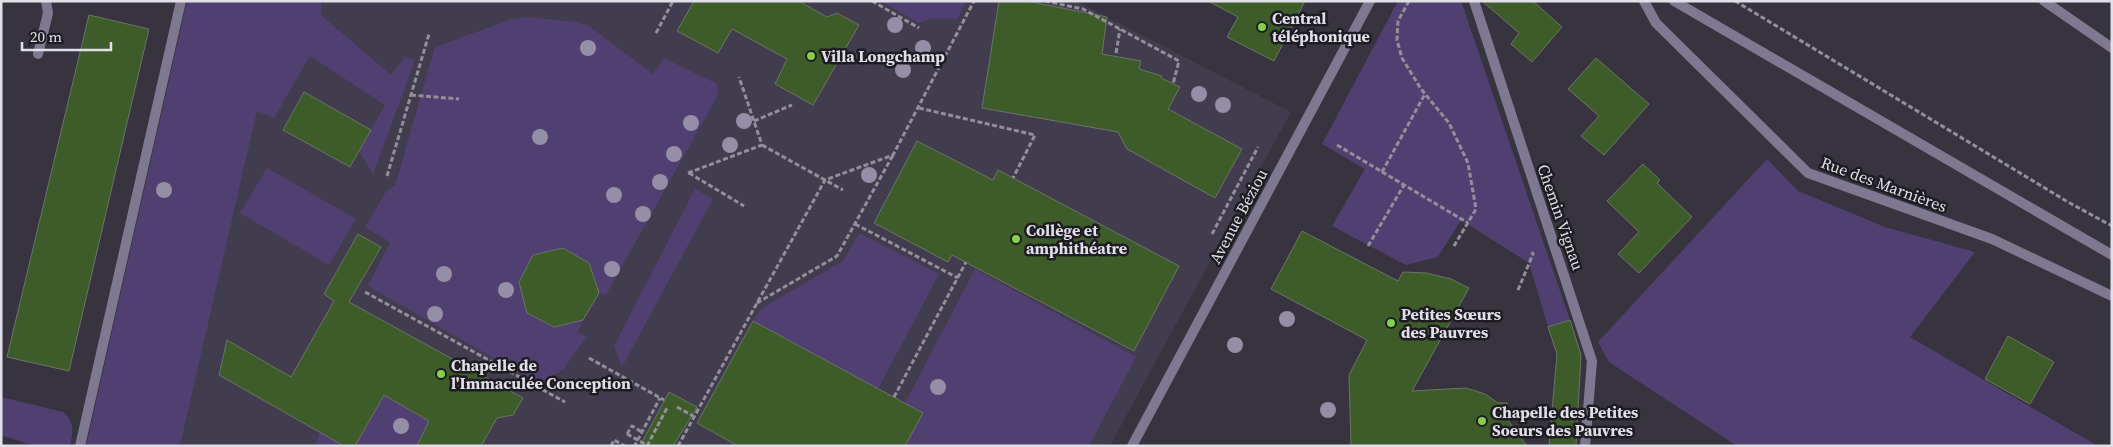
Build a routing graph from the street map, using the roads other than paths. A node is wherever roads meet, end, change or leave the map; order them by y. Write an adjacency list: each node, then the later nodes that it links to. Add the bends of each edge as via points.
1 (46, 1): 9 (street, via 48,13)
2 (181, 1): 12 (street)
3 (1370, 1): 13 (street, Avenue Béziou)
4 (1474, 1): 14 (street, Chemin Vignau, via 1592,361)
5 (1644, 1): 11 (street, Rue des Marnières, via 1656,23 1808,172 1992,240)
6 (1674, 1): 10 (street)
7 (2044, 1): 8 (street)
8 (2112, 48)
9 (38, 54)
10 (2112, 255)
11 (2112, 296)
12 (80, 446)
13 (1132, 446)
14 (1585, 446)

